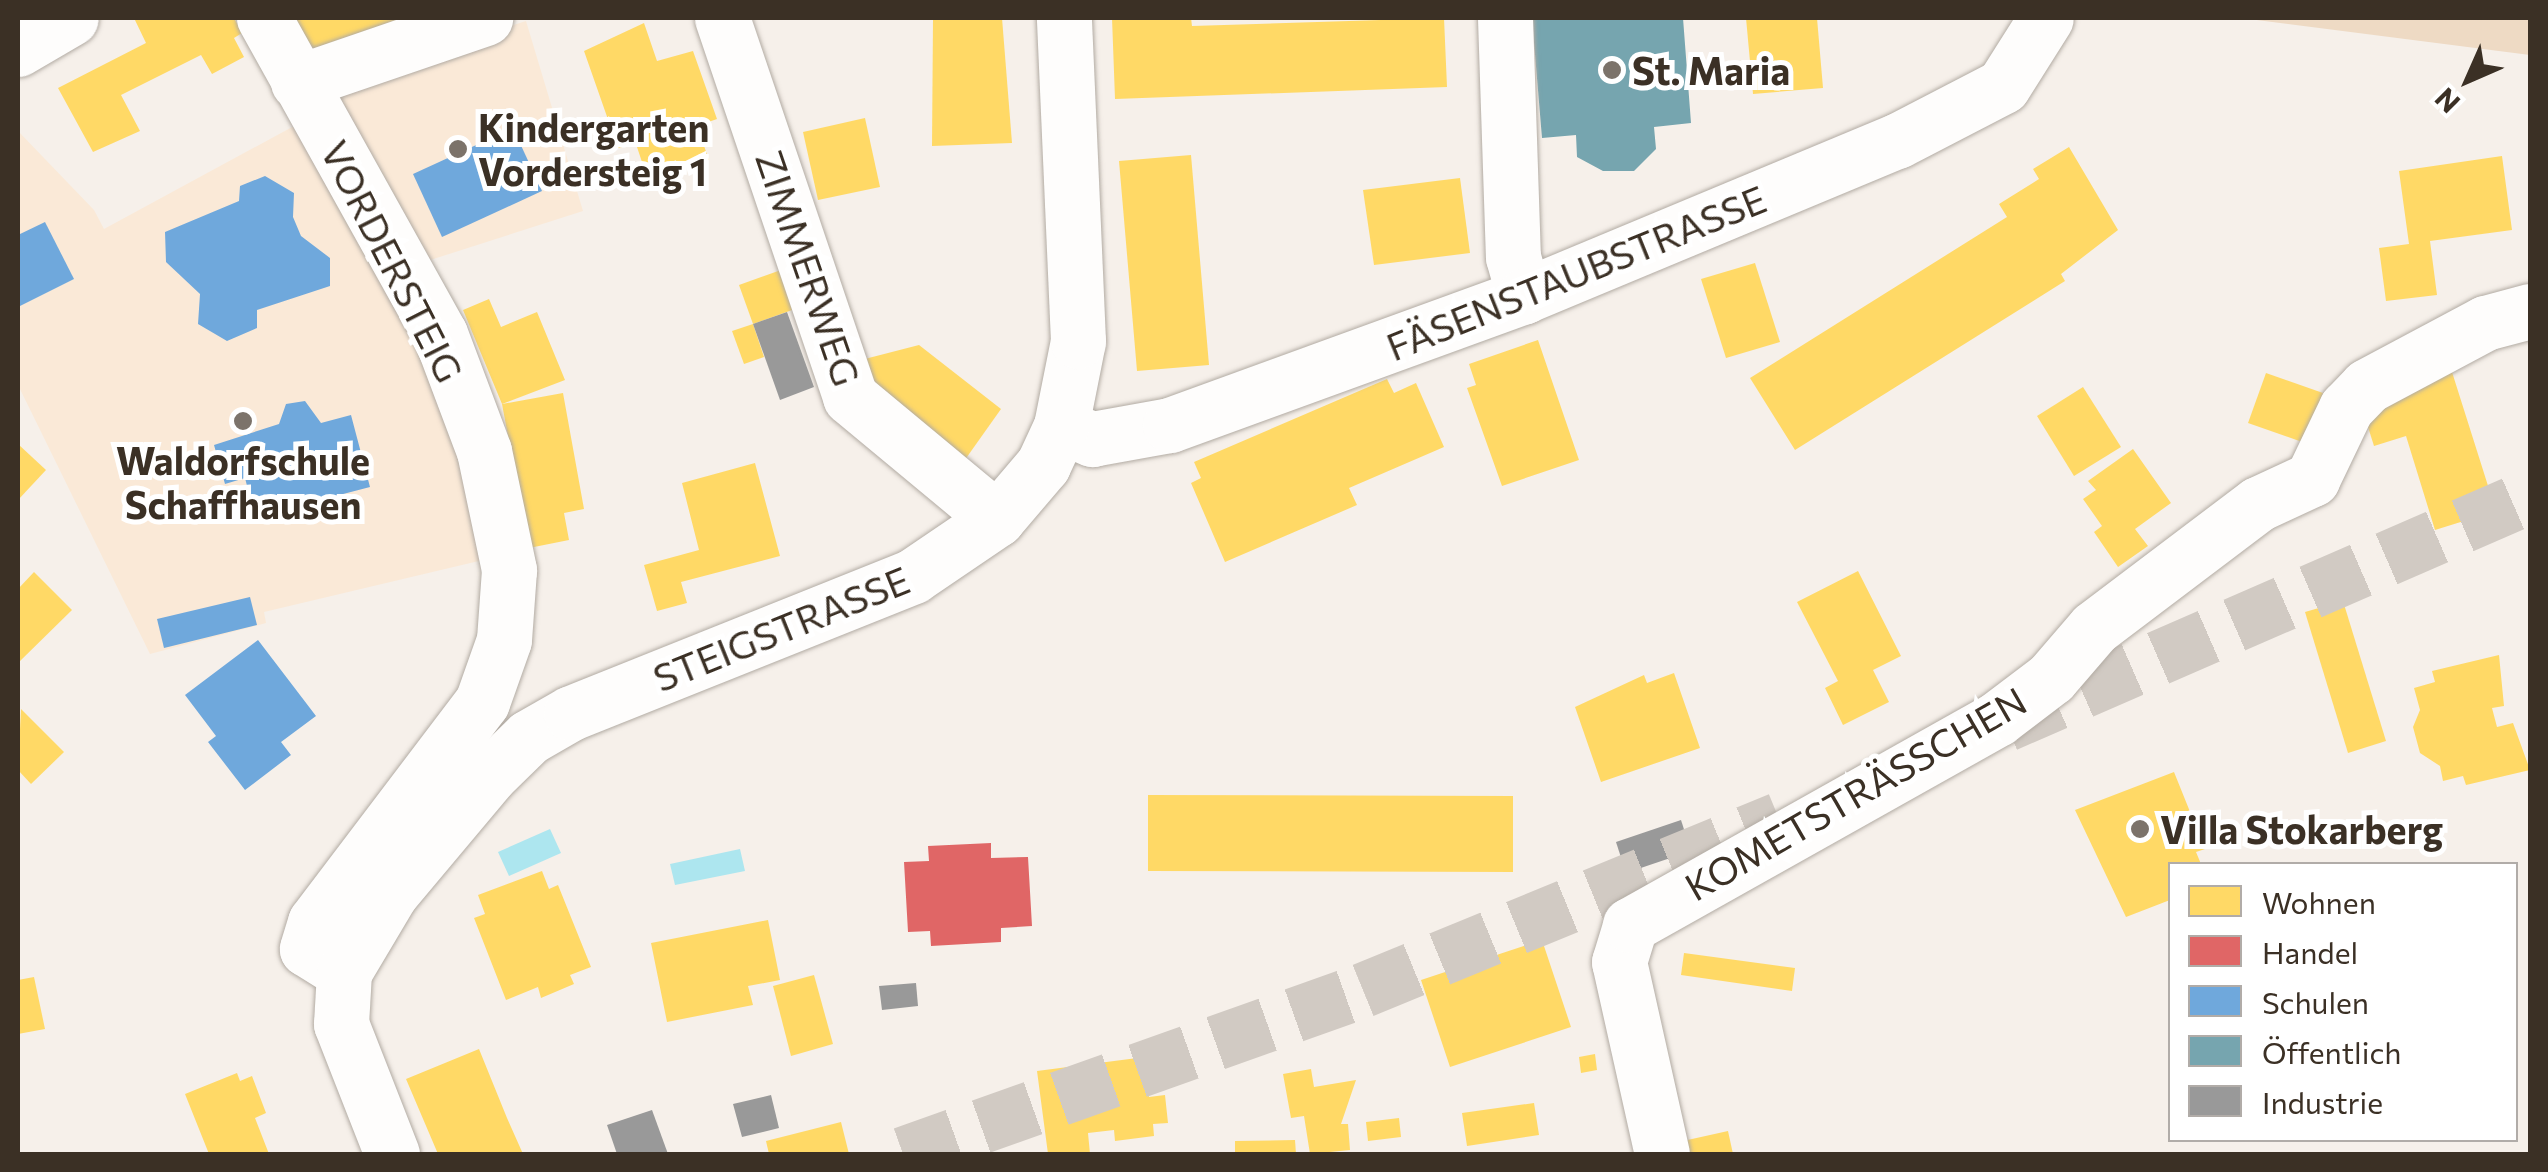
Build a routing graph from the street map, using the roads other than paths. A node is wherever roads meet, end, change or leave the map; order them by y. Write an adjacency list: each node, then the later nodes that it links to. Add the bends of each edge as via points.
1 (72, 18): 8 (street)
2 (264, 18): 9 (street, VORDERSTEIG)
3 (485, 18): 9 (street)
4 (722, 18): 13 (street, ZIMMERWEG, via 850,397)
5 (1064, 18): 12 (street, STEIGSTRASSE, via 1078,341)
6 (1504, 18): 10 (street, via 1513,257)
7 (2046, 18): 10 (street, FÄSENSTAUBSTRASSE, via 2003,86 1897,140)
8 (18, 49)
9 (298, 82): 14 (street, VORDERSTEIG, via 440,334 484,451 509,570 504,640 482,702 315,922 307,949)
10 (1524, 296): 12 (street, FÄSENSTAUBSTRASSE, via 1170,426 1092,439)
11 (2530, 311): 16 (street, KOMETSTRÄSSCHEN, via 2485,323 2406,360 2346,408 2312,479 2258,504 2094,628 2051,678 1997,719 1630,925 1619,962)
12 (1061, 426): 13 (street, STEIGSTRASSE, via 1043,465)
13 (997, 519): 14 (street, STEIGSTRASSE, via 913,576 571,713 529,737 392,893 360,935)
14 (344, 972): 15 (street, STEIGSTRASSE, via 341,1024)
15 (392, 1154)
16 (1662, 1154)

